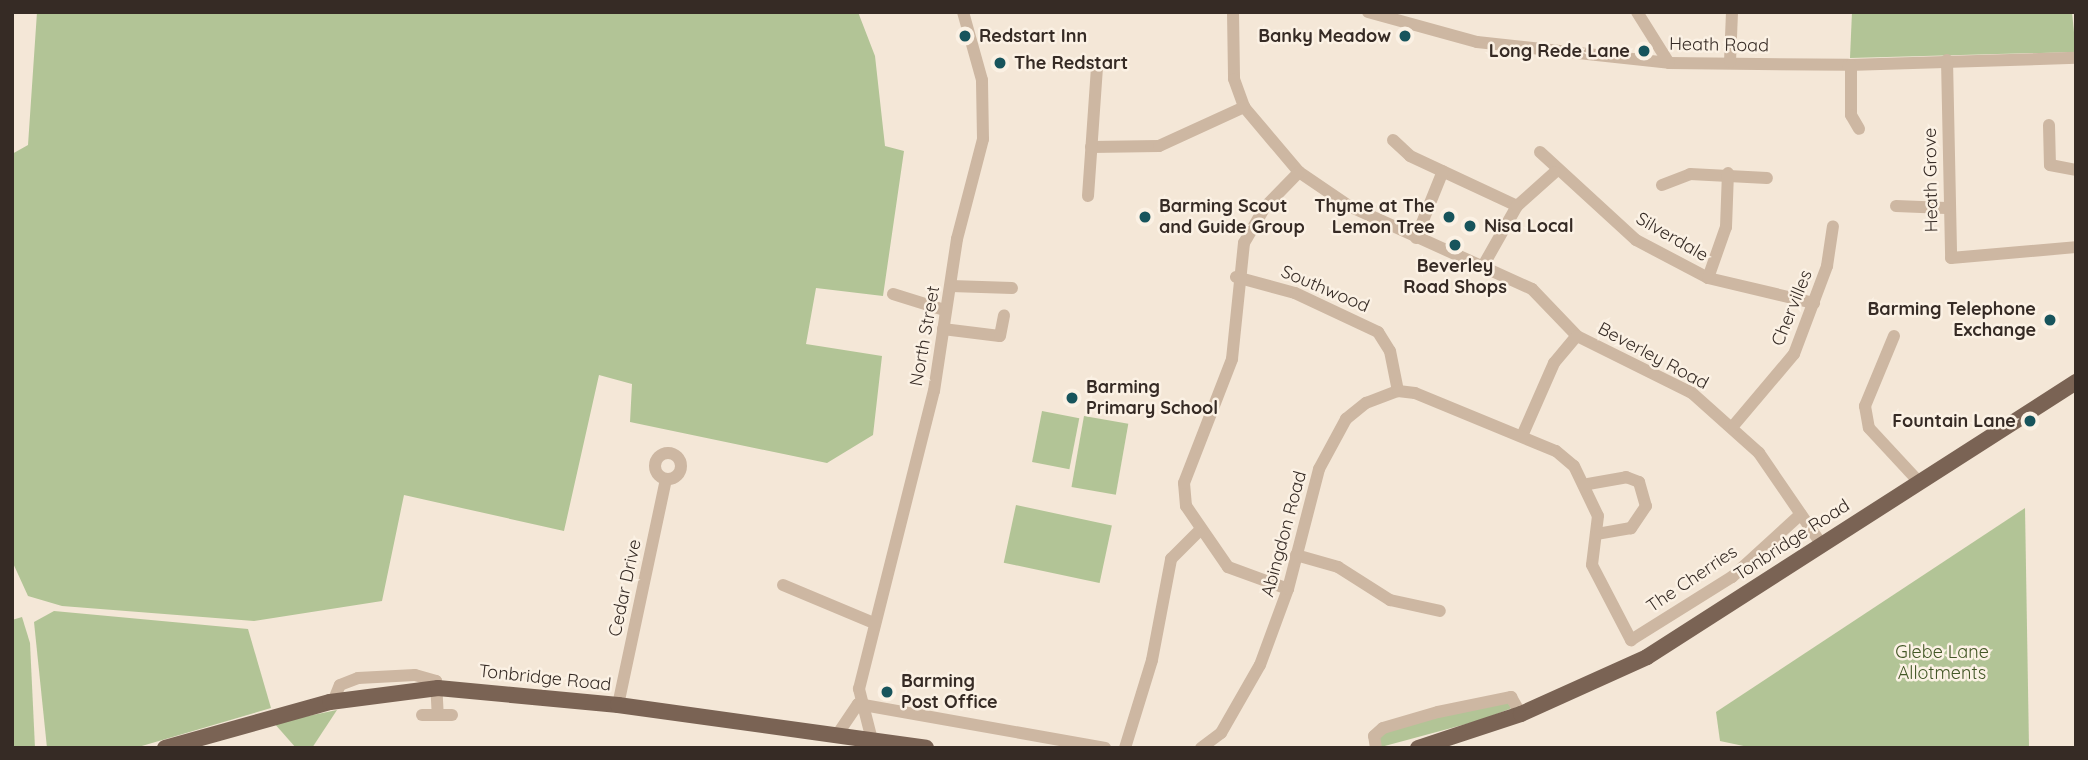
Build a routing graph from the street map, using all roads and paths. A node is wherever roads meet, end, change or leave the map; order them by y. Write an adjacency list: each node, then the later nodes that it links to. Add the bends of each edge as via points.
1 (963, 12): 35 (street, North Street, via 978,59 985,123)
2 (1233, 12): 12 (street, Beverley Road, via 1234,79)
3 (1368, 12): 8 (street, Heath Road, via 1477,42)
4 (1637, 12): 8 (street)
5 (1732, 12): 9 (street)
6 (2076, 58): 7 (street, Heath Road)
7 (1947, 60): 10 (street, Heath Road); 28 (street, Heath Grove)
8 (1669, 62): 9 (street, Heath Road)
9 (1730, 62): 10 (street, Heath Road)
10 (1851, 65): 14 (street, via 1851,115)
11 (1097, 67): 16 (street)
12 (1244, 107): 16 (street, via 1204,131 1160,146); 20 (street, Beverley Road)
13 (2049, 125): 18 (street, via 2050,165)
14 (1859, 129)
15 (1393, 141): 19 (street)
16 (1091, 148): 25 (street)
17 (1540, 152): 21 (street, Silverdale)
18 (2076, 170)
19 (1443, 171): 26 (street); 30 (street)
20 (1298, 172): 30 (street, Beverley Road); 33 (street, via 1265,207 1244,243)
21 (1555, 172): 26 (street); 34 (street, Silverdale, via 1636,240)
22 (1728, 173): 23 (street); 24 (street, via 1690,174); 34 (street, via 1727,227)
23 (1767, 178)
24 (1661, 185)
25 (1089, 199)
26 (1517, 206): 32 (street)
27 (1896, 206): 28 (street)
28 (1946, 208): 31 (street, Heath Grove, via 1951,258)
29 (1833, 226): 38 (street, Chervilles)
30 (1416, 238): 32 (street, Beverley Road)
31 (2076, 247)
32 (1483, 265): 42 (street, Beverley Road, via 1532,289)
33 (1237, 277): 47 (street, Southwood, via 1295,293 1378,332 1390,351); 54 (street, via 1232,359 1191,450 1184,483 1186,506)
34 (1708, 278): 38 (street, Silverdale)
35 (951, 286): 36 (street); 39 (street, North Street)
36 (1012, 288)
37 (893, 294): 39 (street)
38 (1814, 303): 48 (street, Chervilles, via 1794,354)
39 (944, 310): 41 (street, North Street)
40 (1004, 315): 41 (street, via 1000,336)
41 (943, 329): 61 (street, North Street, via 934,391)
42 (1577, 336): 48 (street, Beverley Road, via 1692,393); 49 (street, via 1554,363)
43 (1894, 336): 44 (street)
44 (1888, 350): 45 (street); 51 (street, via 1865,406 1869,428)
45 (1900, 357)
46 (2076, 382): 51 (main road, Tonbridge Road)
47 (1398, 391): 49 (street); 57 (street, Abingdon Road, via 1366,403 1334,438)
48 (1734, 425): 53 (street, Beverley Road)
49 (1522, 436): 52 (street, via 1556,451)
50 (666, 479): 63 (street, Cedar Drive)
51 (1919, 482): 56 (main road, Tonbridge Road)
52 (1588, 484): 55 (street); 55 (street, via 1615,474 1639,482 1644,495 1646,506 1631,528)
53 (1801, 514): 55 (street, The Cherries, via 1732,577 1631,640 1591,565); 56 (street, Beverley Road)
54 (1199, 530): 59 (street, via 1228,567); 76 (street, via 1171,559 1152,660)
55 (1598, 534)
56 (1820, 542): 65 (main road, Tonbridge Road, via 1647,657)
57 (1296, 555): 59 (street, Abingdon Road); 60 (street, via 1338,567 1390,600)
58 (783, 585): 61 (street)
59 (1289, 589): 77 (street, Abingdon Road, via 1237,708 1221,733)
60 (1440, 611)
61 (874, 623): 64 (street, North Street)
62 (438, 688): 63 (main road, Tonbridge Road); 67 (street); 73 (main road, Tonbridge Road, via 333,702)
63 (618, 705): 69 (main road, Tonbridge Road)
64 (858, 705): 69 (street, North Street); 70 (street); 72 (street)
65 (1521, 714): 78 (street, via 1511,697 1438,712 1383,728 1374,736); 79 (main road, Tonbridge Road)
66 (422, 715): 67 (street)
67 (438, 715): 68 (street)
68 (452, 715)
69 (836, 736): 71 (main road, Tonbridge Road)
70 (872, 740): 71 (main road, Tonbridge Road); 74 (main road, Tonbridge Road)
71 (855, 743)
72 (1059, 743): 75 (street)
73 (165, 748)
74 (926, 748)
75 (1105, 748)
76 (1125, 748)
77 (1201, 748)
78 (1376, 748)
79 (1418, 748)

